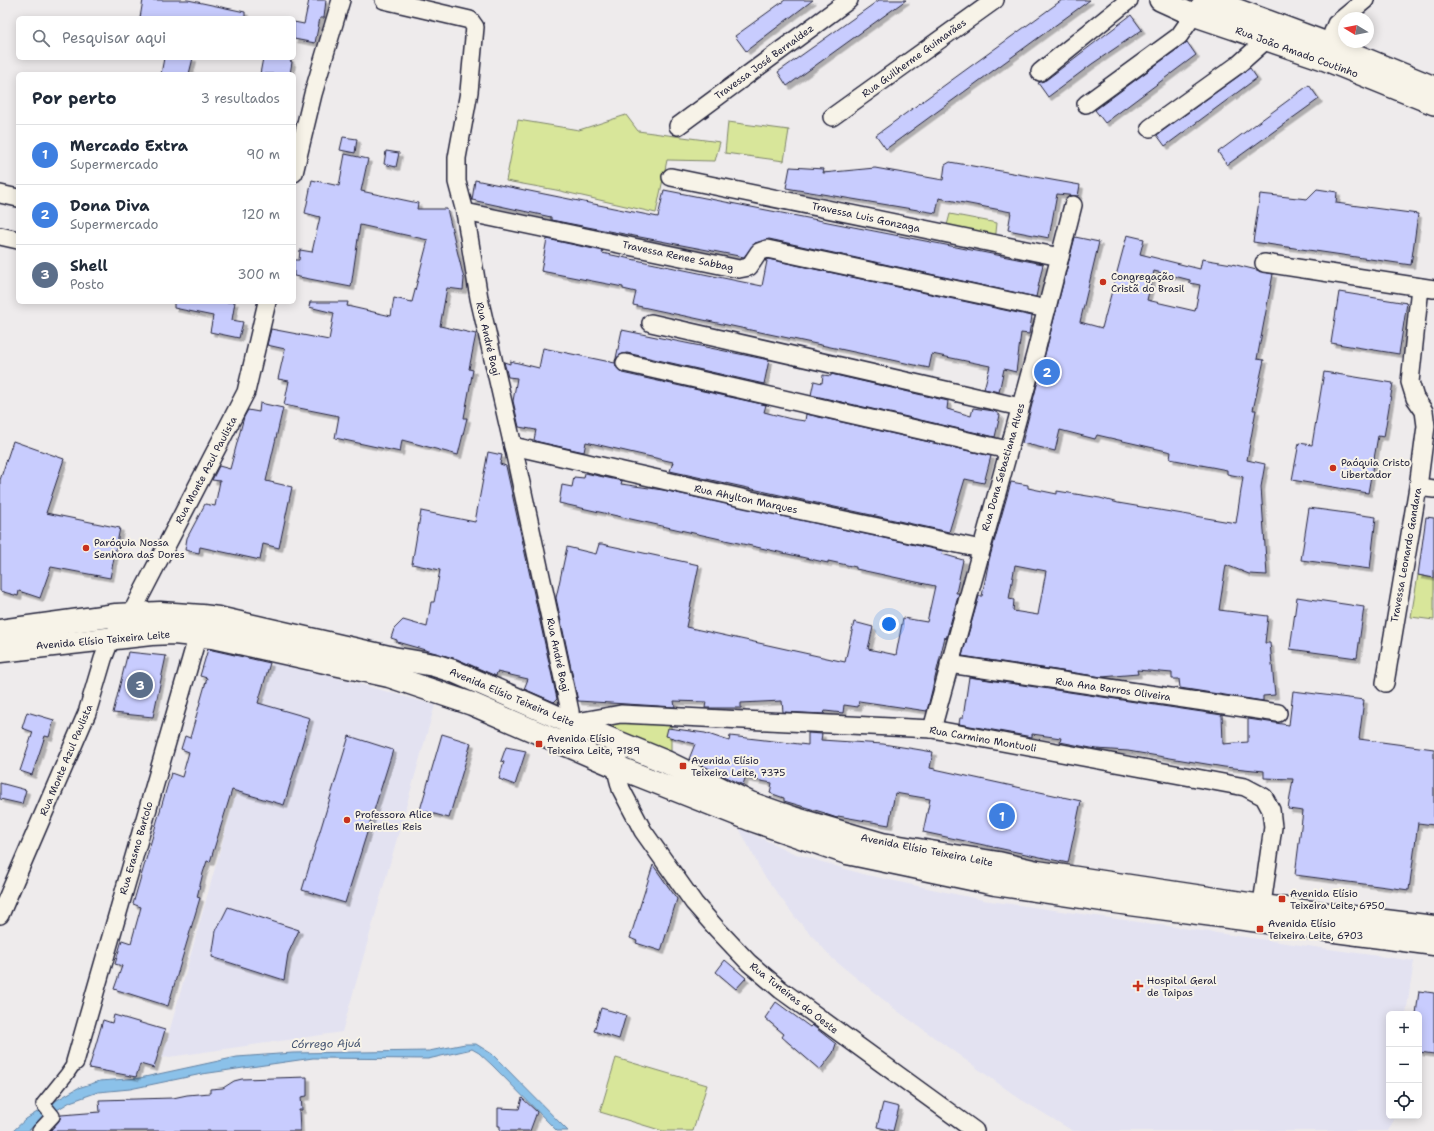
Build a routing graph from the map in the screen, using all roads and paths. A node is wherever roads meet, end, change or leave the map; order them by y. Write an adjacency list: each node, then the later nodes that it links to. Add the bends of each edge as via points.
1 (341, 0): 19 (street, via 313,94)
2 (384, 0): 24 (street, Rua André Bagi, via 470,20 474,24 476,30 469,92 456,169)
3 (849, 0): 17 (street, Travessa José Bernaldez)
4 (995, 0): 16 (street, Rua Guilherme Guimarães)
5 (1129, 0): 12 (street)
6 (1160, 0): 9 (street, Rua João Amado Coutinho)
7 (1211, 0): 11 (street, Rua João Amado Coutinho)
8 (1365, 0): 11 (street, via 1336,24)
9 (1198, 8): 10 (street, Rua João Amado Coutinho); 14 (street, via 1179,36)
10 (1266, 40): 11 (street, Rua João Amado Coutinho); 18 (street, via 1239,64)
11 (1325, 51): 13 (street, Rua João Amado Coutinho); 15 (street, Rua João Amado Coutinho)
12 (1040, 72)
13 (1434, 87)
14 (1086, 104)
15 (1434, 104)
16 (832, 117)
17 (678, 126)
18 (1150, 128)
19 (296, 165)
20 (672, 177): 27 (street, Travessa Luis Gonzaga)
21 (0, 194): 22 (street)
22 (16, 198)
23 (1073, 205): 27 (street, Rua Dona Sebastiana Alves)
24 (465, 212): 31 (street, Travessa Renee Sabbag, via 740,269 749,267 759,252 767,249); 35 (street, Rua André Bagi, via 479,298)
25 (0, 236): 26 (street)
26 (16, 240)
27 (1060, 257): 31 (street, Rua Dona Sebastiana Alves)
28 (1264, 264): 29 (street)
29 (1427, 288): 37 (street, Travessa Leonardo Gandara, via 1410,372 1412,390 1426,420)
30 (267, 304): 39 (street, Rua Monte Azul Paulista, via 246,392)
31 (1047, 309): 34 (street, Rua Dona Sebastiana Alves)
32 (651, 323): 34 (street)
33 (625, 364): 36 (street)
34 (1020, 407): 36 (street, Rua Dona Sebastiana Alves)
35 (513, 446): 38 (street, Rua Ahylton Marques); 47 (street, Rua André Bagi)
36 (1008, 450): 38 (street, Rua Dona Sebastiana Alves)
37 (1426, 488): 45 (street, Travessa Leonardo Gandara)
38 (980, 549): 44 (street, Rua Dona Sebastiana Alves)
39 (130, 614): 40 (main road, Avenida Elísio Teixeira Leite, via 160,613); 41 (main road, Avenida Elísio Teixeira Leite); 42 (street, Rua Monte Azul Paulista)
40 (200, 625): 42 (main road, Avenida Elísio Teixeira Leite, via 174,633); 47 (main road, Avenida Elísio Teixeira Leite, via 225,620 393,658 434,664); 49 (main road, Avenida Elísio Teixeira Leite, via 390,676 472,704); 56 (street, Rua Erasmo Bartolo)
41 (0, 632)
42 (111, 638): 43 (main road, Avenida Elísio Teixeira Leite); 53 (street, Rua Monte Azul Paulista, via 87,713)
43 (0, 650)
44 (948, 664): 46 (street, Rua Ana Barros Oliveira); 48 (street, Rua Dona Sebastiana Alves)
45 (1385, 683)
46 (1278, 713)
47 (571, 723): 48 (street, Rua Carmino Montuoli, via 622,714 704,720); 49 (street); 50 (main road, Avenida Elísio Teixeira Leite)
48 (932, 729): 52 (street, Rua Carmino Montuoli, via 1228,783 1256,791 1266,800 1273,817)
49 (564, 743): 51 (main road, Avenida Elísio Teixeira Leite)
50 (623, 744): 51 (street); 52 (main road, Avenida Elísio Teixeira Leite, via 750,802 882,844 998,863)
51 (615, 766): 52 (main road, Avenida Elísio Teixeira Leite, via 749,819 847,853 995,884 1129,904); 58 (street, Rua Tuneiras do Oeste, via 621,789 643,831 694,903 749,963 859,1048)
52 (1261, 913): 54 (main road, Avenida Elísio Teixeira Leite); 55 (main road, Avenida Elísio Teixeira Leite)
53 (0, 915)
54 (1434, 927)
55 (1434, 944)
56 (75, 1062): 57 (street, via 43,1104 53,1116)
57 (39, 1131)
58 (975, 1131)

